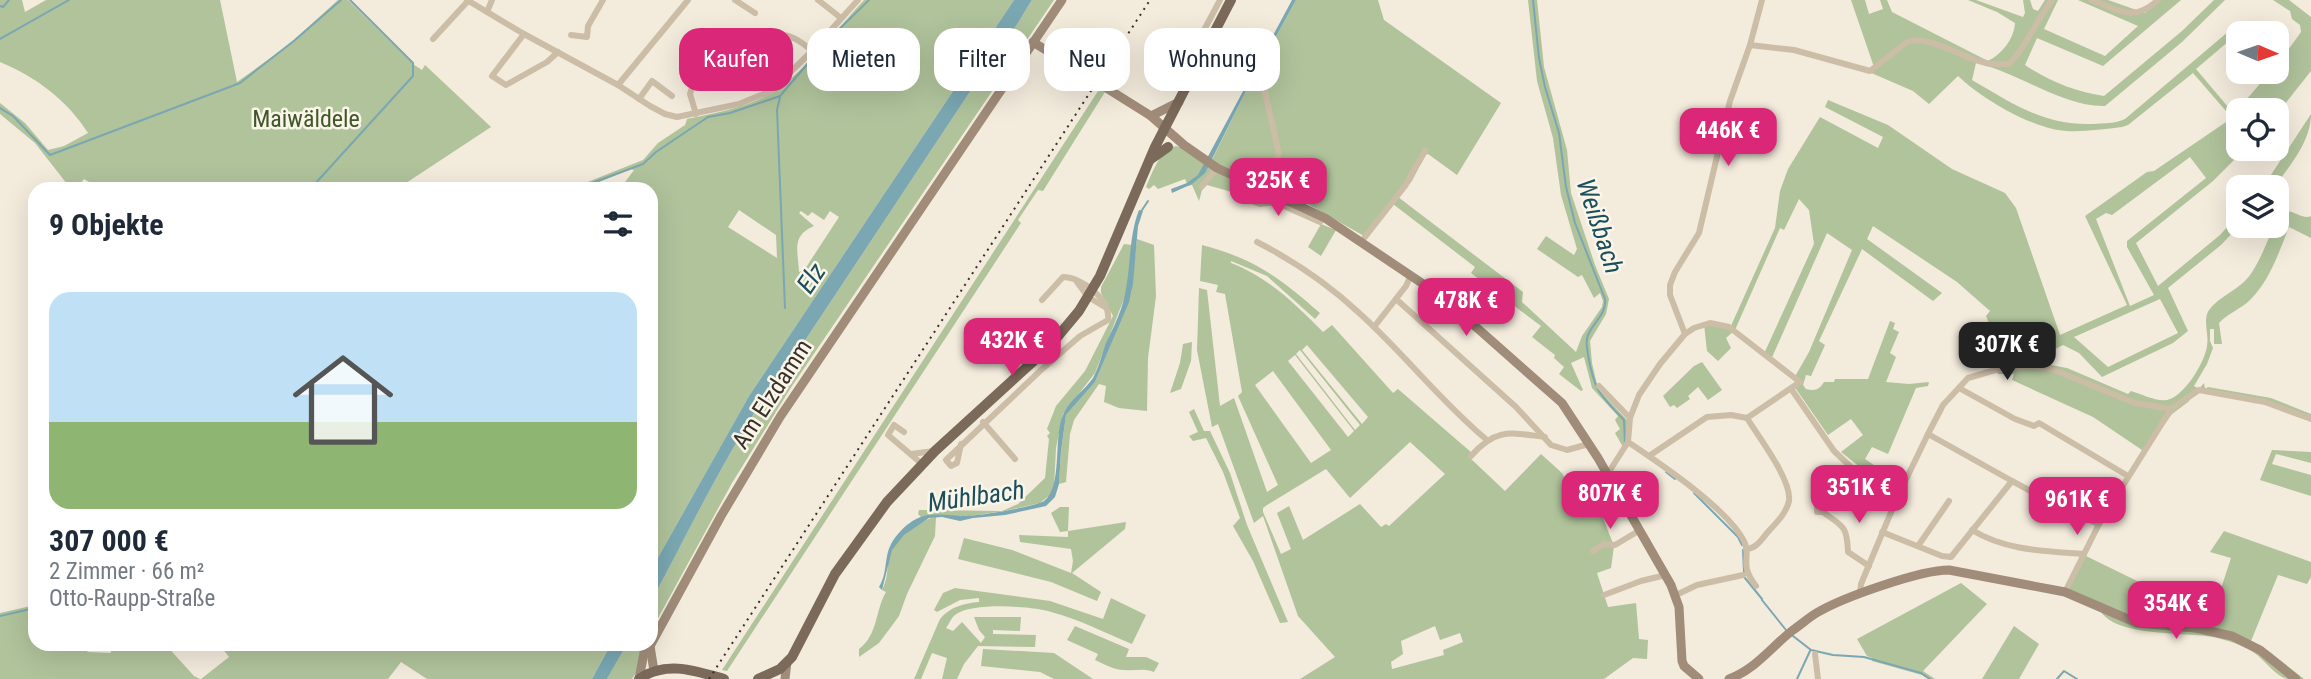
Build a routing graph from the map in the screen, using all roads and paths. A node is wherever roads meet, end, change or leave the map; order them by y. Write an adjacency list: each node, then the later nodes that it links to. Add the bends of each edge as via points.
1 (467, 0): 15 (street); 23 (street)
2 (492, 0): 15 (street)
3 (603, 0): 22 (street, via 587,37)
4 (688, 0): 29 (street)
5 (735, 0): 16 (street)
6 (818, 0): 17 (street)
7 (858, 0): 17 (street)
8 (1062, 0): 24 (street, Am Elzdamm)
9 (1220, 0): 19 (street)
10 (1231, 0): 20 (main road)
11 (1762, 0): 25 (street)
12 (2052, 0): 25 (street, via 2009,64 1986,63 1914,40 1870,71 1794,50)
13 (2091, 0): 14 (street, via 2133,14 2145,12)
14 (2158, 0)
15 (487, 12): 21 (street)
16 (755, 13)
17 (841, 18): 18 (street)
18 (832, 28)
19 (1205, 28)
20 (1217, 28)
21 (524, 34): 27 (street); 27 (street, via 492,76 502,85)
22 (571, 35)
23 (433, 39)
24 (1032, 42): 36 (street); 101 (street, Am Elzdamm, via 780,417)
25 (1750, 45): 57 (street, via 1730,101 1699,233 1670,285)
26 (807, 47): 35 (street, via 790,34 775,33 695,78 690,94)
27 (558, 52): 29 (street)
28 (807, 56): 35 (street, via 771,91)
29 (618, 85): 33 (street)
30 (1185, 91): 34 (main road)
31 (1265, 92): 44 (street, via 1279,154)
32 (671, 96): 33 (street, via 652,81)
33 (639, 99): 35 (street, via 665,114)
34 (1179, 102): 36 (street); 37 (main road)
35 (696, 114)
36 (1151, 116): 37 (street)
37 (1165, 129): 38 (street); 41 (main road)
38 (1184, 145): 39 (street); 42 (street)
39 (1168, 147): 41 (main road)
40 (1425, 151): 47 (street, via 1405,186)
41 (1150, 159): 49 (main road)
42 (1211, 164): 43 (street); 44 (street)
43 (1202, 186)
44 (1257, 186): 45 (street, via 1247,199 1260,204 1275,202); 47 (street, via 1314,212)
45 (1320, 222)
46 (1257, 242): 56 (street, via 1333,290)
47 (1361, 242): 48 (street)
48 (1411, 275): 52 (street); 71 (street, via 1562,403)
49 (1100, 276): 50 (street); 51 (main road)
50 (1079, 282): 51 (street); 53 (street, via 1063,277)
51 (1090, 294): 54 (street); 55 (main road)
52 (1396, 299): 56 (street); 68 (street)
53 (1042, 300)
54 (1101, 306): 55 (street); 65 (street, via 1109,314 1106,322 1080,337)
55 (1079, 311): 73 (main road, via 1033,363)
56 (1374, 327): 69 (street)
57 (1685, 334): 60 (street, via 1710,323 1729,327 1800,382); 62 (street, via 1639,394)
58 (1599, 386): 62 (street)
59 (1959, 388): 61 (street, via 1985,371 2029,366 2049,368 2135,402); 67 (street, via 1943,405); 80 (street, via 2015,419 2034,426 2039,423)
60 (1791, 390): 63 (street); 82 (street, via 1835,451)
61 (2171, 409): 64 (street, via 2199,390 2264,402); 80 (street)
62 (1630, 418): 72 (street)
63 (1747, 418): 76 (street, via 1707,417); 90 (street, via 1782,474 1789,499 1783,514 1755,547)
64 (2311, 419)
65 (983, 422): 70 (street); 77 (street)
66 (904, 432): 74 (street, via 894,425 888,435)
67 (1928, 434): 81 (street); 82 (street)
68 (1545, 437): 69 (street, via 1513,432); 71 (street, via 1551,445 1567,450)
69 (1487, 440): 75 (street)
70 (961, 444)
71 (1589, 444): 79 (street)
72 (1626, 445): 76 (street); 79 (street)
73 (936, 451): 74 (street); 78 (main road)
74 (911, 454): 78 (street)
75 (1471, 456)
76 (1649, 456): 90 (street, via 1705,498 1739,534)
77 (1015, 459)
78 (922, 464): 105 (main road, via 842,561)
79 (1607, 475): 86 (street)
80 (2128, 476): 85 (street)
81 (2012, 481): 85 (street); 87 (street)
82 (1897, 498): 88 (street)
83 (1949, 501): 89 (street)
84 (1823, 512): 93 (street, via 1843,526 1848,551)
85 (2099, 524): 92 (street)
86 (1640, 530): 91 (street); 94 (street)
87 (1972, 530): 89 (street, via 1951,557); 92 (street, via 2026,549)
88 (1882, 532): 89 (street); 93 (street)
89 (1918, 546)
90 (1746, 549): 96 (street, via 1747,575)
91 (1593, 551)
92 (2084, 554): 97 (street)
93 (1869, 566): 98 (street)
94 (1666, 575): 99 (street); 100 (street)
95 (1743, 575): 100 (street)
96 (1756, 586)
97 (2064, 592): 98 (street, via 1949,570); 116 (street, via 2137,623 2232,636 2260,650)
98 (1860, 594): 114 (street, via 1820,611 1758,663)
99 (1604, 595)
100 (1675, 595): 107 (street)
101 (658, 631)
102 (646, 651): 109 (street, Am Elzdamm)
103 (651, 651): 106 (street)
104 (1815, 654): 115 (street)
105 (787, 662): 108 (main road); 112 (street)
106 (654, 671): 109 (main road, Am Elzdamm); 110 (main road, Am Elzdamm, via 678,668)
107 (1687, 675): 113 (street)
108 (772, 678): 111 (main road)
109 (639, 679)
110 (724, 679)
111 (758, 679)
112 (785, 679)
113 (1699, 679)
114 (1729, 679)
115 (1818, 679)
116 (2296, 679)

